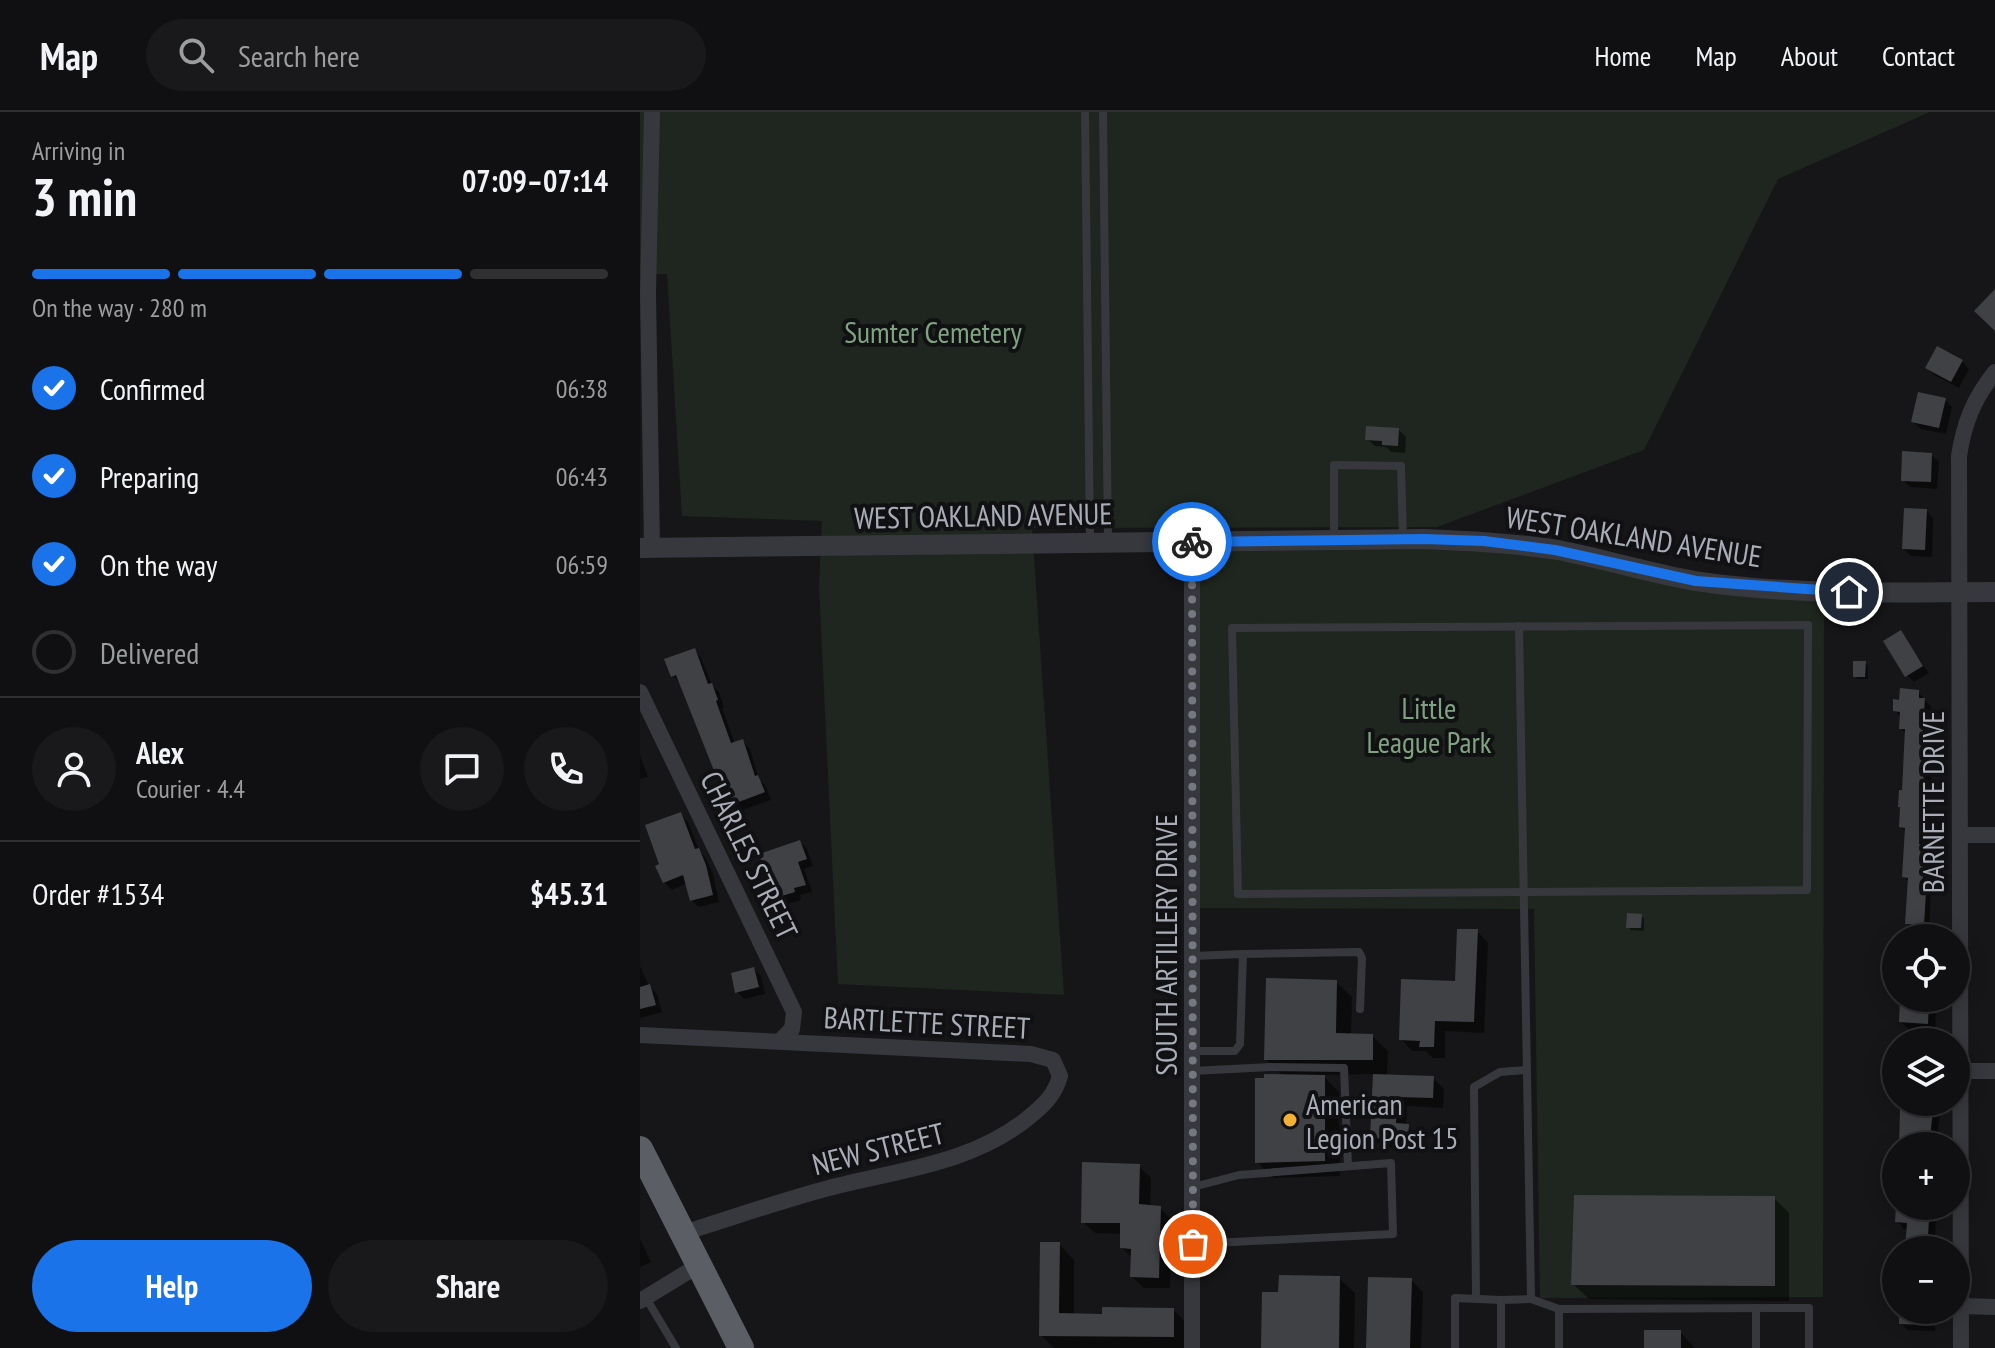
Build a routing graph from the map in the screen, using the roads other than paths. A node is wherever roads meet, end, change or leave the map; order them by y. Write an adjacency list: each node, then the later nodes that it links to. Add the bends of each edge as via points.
1 (652, 112): 9 (street)
2 (1085, 112): 8 (lane)
3 (1103, 112): 8 (lane)
4 (1995, 372): 10 (street, BARNETTE DRIVE, via 1963,431)
5 (1403, 539): 6 (street, WEST OAKLAND AVENUE); 6 (lane, via 1401,466 1334,465); 10 (street, WEST OAKLAND AVENUE, via 1520,545 1751,587)
6 (1334, 540): 7 (street, WEST OAKLAND AVENUE)
7 (1192, 542): 8 (street, WEST OAKLAND AVENUE); 18 (street, SOUTH ARTILLERY DRIVE)
8 (1099, 543): 9 (street, WEST OAKLAND AVENUE)
9 (646, 548)
10 (1959, 592): 11 (street, WEST OAKLAND AVENUE); 14 (street, BARNETTE DRIVE)
11 (1995, 592)
12 (1519, 626): 16 (lane); 16 (lane, via 1808,625 1807,890); 16 (lane, via 1232,628 1238,894)
13 (640, 692): 22 (street, CHARLES STREET, via 794,1012 792,1029)
14 (1960, 835): 15 (street); 20 (street, BARNETTE DRIVE)
15 (1995, 835)
16 (1523, 892): 24 (lane)
17 (1243, 954): 18 (lane); 19 (lane, via 1359,952); 23 (lane, via 1240,1044 1235,1051)
18 (1193, 956): 23 (street, SOUTH ARTILLERY DRIVE)
19 (1360, 1009)
20 (1961, 1028)
21 (640, 1035): 22 (street)
22 (780, 1041): 28 (street, BARTLETTE STREET, via 1031,1054 1053,1060)
23 (1193, 1051): 25 (street, SOUTH ARTILLERY DRIVE)
24 (1526, 1070): 37 (lane, via 1500,1072 1474,1087); 38 (lane)
25 (1193, 1071): 31 (lane, via 1344,1068); 32 (street, SOUTH ARTILLERY DRIVE)
26 (1970, 1071): 27 (street)
27 (1995, 1071)
28 (1060, 1076): 33 (street, NEW STREET, via 1057,1089 1015,1128 954,1159 827,1189)
29 (1961, 1116): 34 (street, BARNETTE DRIVE)
30 (640, 1149): 33 (highway)
31 (1348, 1166): 32 (lane, via 1239,1175); 35 (lane, via 1391,1163 1393,1234)
32 (1193, 1187): 35 (street, SOUTH ARTILLERY DRIVE)
33 (683, 1233): 36 (highway)
34 (1961, 1236)
35 (1193, 1244): 48 (street, SOUTH ARTILLERY DRIVE)
36 (699, 1265): 39 (street); 47 (highway)
37 (1476, 1298): 40 (lane); 49 (lane, via 1455,1298)
38 (1531, 1299): 40 (lane); 44 (lane)
39 (643, 1300): 46 (lane)
40 (1501, 1300): 50 (lane)
41 (1970, 1306): 42 (street)
42 (1995, 1307)
43 (1756, 1308): 44 (lane); 52 (lane); 53 (lane, via 1809,1308)
44 (1559, 1309): 51 (lane)
45 (1961, 1324): 54 (street, BARNETTE DRIVE)
46 (676, 1348)
47 (741, 1348)
48 (1192, 1348)
49 (1455, 1348)
50 (1501, 1348)
51 (1559, 1348)
52 (1756, 1348)
53 (1809, 1348)
54 (1961, 1348)

